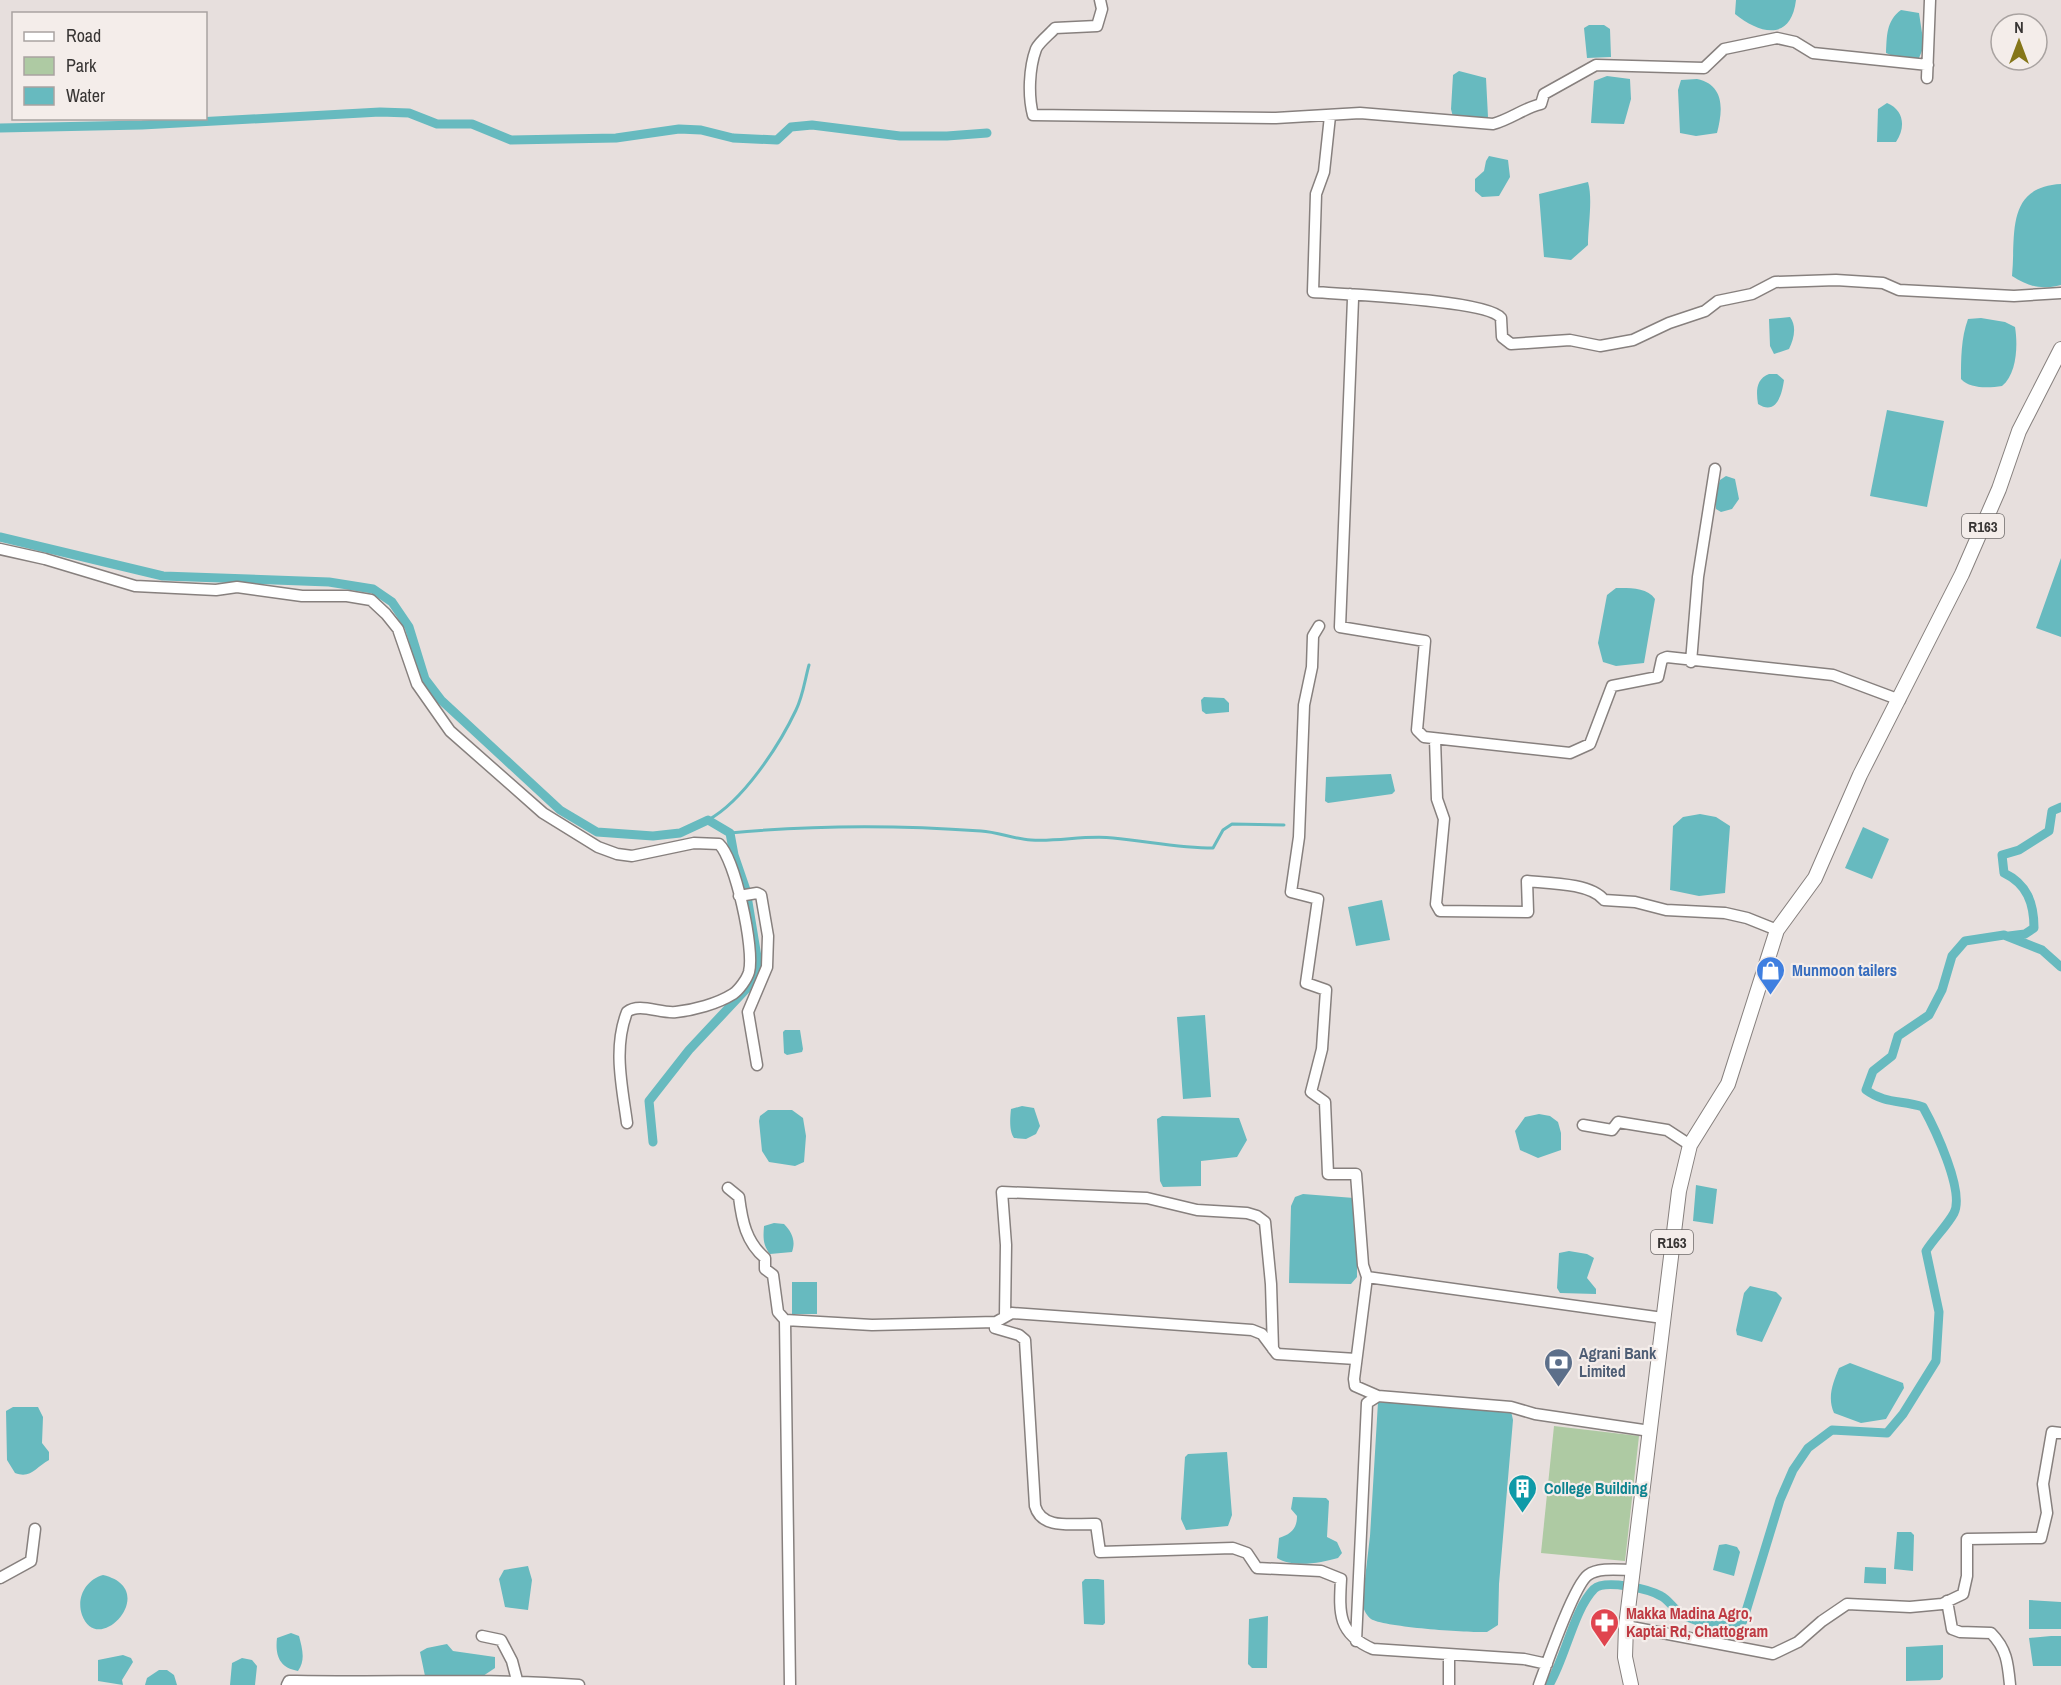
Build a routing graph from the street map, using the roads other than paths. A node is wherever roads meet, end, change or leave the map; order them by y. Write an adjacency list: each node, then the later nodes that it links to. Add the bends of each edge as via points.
1 (1100, 0): 5 (street, via 1102,9 1097,26 1055,28 1037,47 1031,71 1033,115)
2 (1930, 0): 3 (street)
3 (1928, 65): 4 (street); 5 (street, via 1813,53 1795,42 1777,38 1724,49 1704,68 1596,65 1544,94 1541,104 1493,124 1360,113)
4 (1927, 78)
5 (1330, 116): 7 (street, via 1324,172 1316,194 1311,289)
6 (2061, 293): 7 (street, via 2014,296 1899,291 1884,283 1836,280 1775,282 1752,294 1718,301 1706,311 1633,340 1600,346 1570,339 1511,344 1502,337 1502,318 1491,311 1425,300)
7 (1350, 294): 14 (street, via 1353,299 1341,627 1425,641 1417,730 1424,738)
8 (2061, 349): 13 (main road, R163, via 2019,431 1962,574)
9 (1715, 469): 12 (street, via 1698,577)
10 (0, 549): 15 (street, via 135,586 216,590 245,587 302,596 370,600 398,629 417,684 434,710 450,731 514,790 574,834 617,854 632,856 694,843 719,844 727,851)
11 (1318, 626): 22 (street, via 1313,636 1312,667 1304,705 1299,837 1291,892 1318,899 1306,983 1326,990 1322,1048 1311,1092 1325,1102 1328,1174 1356,1174)
12 (1692, 662): 13 (street, via 1833,675); 14 (street, via 1667,657 1662,659 1659,677 1612,686 1590,744 1570,753)
13 (1900, 700): 16 (main road, R163, via 1860,775 1815,878)
14 (1435, 739): 16 (street, via 1437,799 1444,819 1436,904 1440,911 1528,912 1527,881 1566,884 1600,894 1604,900 1747,918)
15 (739, 896): 17 (street, via 761,895 768,936 767,967 748,1007); 18 (street, via 750,952 749,972 735,993 675,1013 635,1007 627,1012 620,1029 618,1057)
16 (1777, 930): 20 (main road, R163, via 1728,1084)
17 (757, 1065)
18 (627, 1124)
19 (1582, 1125): 20 (street, via 1612,1130 1618,1122 1667,1131)
20 (1690, 1145): 23 (main road, R163, via 1679,1191)
21 (728, 1188): 25 (street, via 740,1197 751,1247 765,1258 765,1269 773,1275 778,1312)
22 (1367, 1276): 23 (street); 27 (street)
23 (1663, 1318): 29 (main road, R163)
24 (1000, 1319): 25 (street, via 872,1325); 26 (street, via 1024,1313 1252,1330 1262,1334); 26 (street, via 1006,1245 1002,1192 1147,1198 1197,1210 1246,1213 1265,1222); 37 (street, via 995,1328 1025,1340 1035,1499 1040,1518 1054,1524 1096,1524 1100,1552 1233,1548 1246,1553 1257,1568 1310,1570 1331,1575 1341,1579 1344,1626)
25 (785, 1320): 44 (street)
26 (1272, 1349): 27 (street, via 1277,1354)
27 (1356, 1359): 28 (street, via 1355,1386)
28 (1378, 1396): 29 (street, via 1511,1407); 37 (street, via 1367,1403 1365,1417)
29 (1650, 1431): 32 (main road, R163)
30 (2061, 1433): 34 (street, via 2052,1432 2043,1484 2047,1514 2041,1538 1967,1539 1963,1594)
31 (35, 1529): 33 (street, via 31,1561)
32 (1633, 1572): 35 (main road, R163); 39 (street, via 1595,1572 1586,1576)
33 (0, 1578)
34 (1947, 1601): 35 (street, via 1910,1607 1847,1604 1798,1642 1773,1654); 48 (street, via 1952,1629 1991,1633 2001,1645 2007,1655)
35 (1626, 1626): 47 (main road, R163, via 1625,1657)
36 (482, 1636): 40 (street, via 501,1640)
37 (1356, 1641): 38 (street, via 1373,1649)
38 (1449, 1655): 39 (street); 45 (street)
39 (1547, 1664): 46 (street)
40 (517, 1680): 41 (street); 43 (street)
41 (393, 1684): 42 (street, via 289,1681)
42 (287, 1685)
43 (579, 1685)
44 (789, 1685)
45 (1449, 1685)
46 (1539, 1685)
47 (1631, 1685)
48 (2010, 1685)

